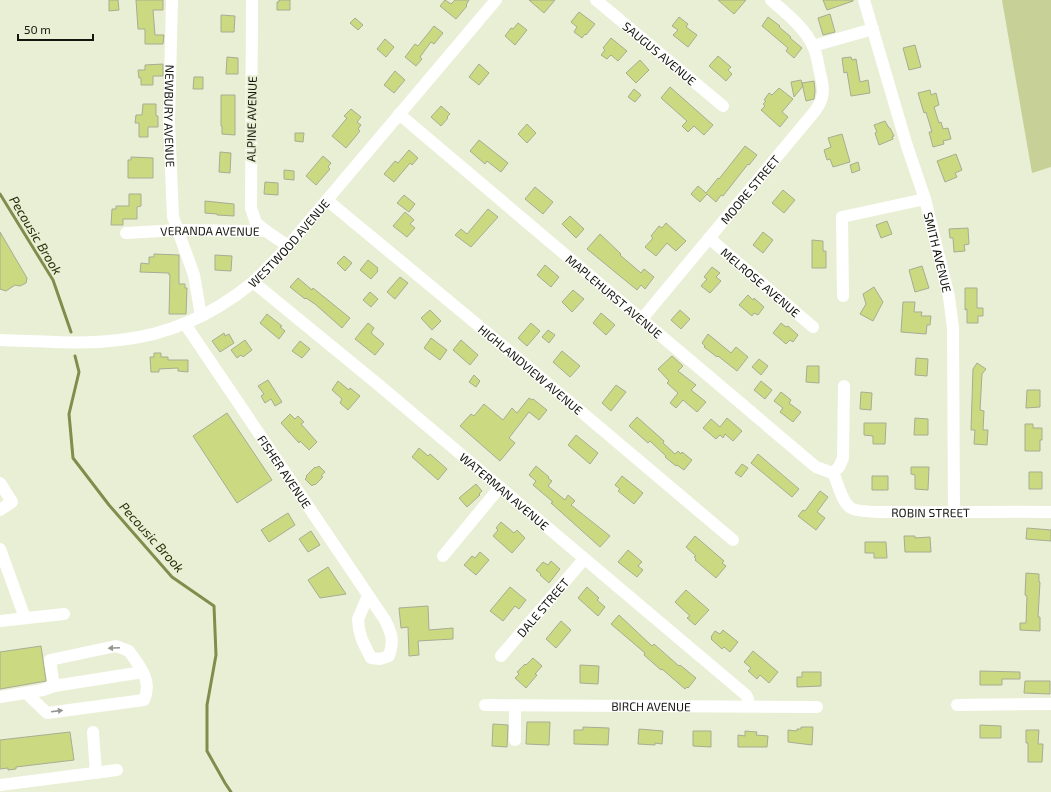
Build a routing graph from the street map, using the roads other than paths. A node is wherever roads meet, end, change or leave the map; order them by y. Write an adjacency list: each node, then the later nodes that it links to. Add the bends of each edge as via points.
1 (172, 0): 13 (street, NEWBURY AVENUE, via 169,122 173,217)
2 (252, 0): 14 (street, ALPINE AVENUE, via 251,208 256,223)
3 (496, 0): 10 (street, WESTWOOD AVENUE)
4 (596, 0): 9 (street, SAUGUS AVENUE)
5 (771, 0): 8 (street, via 795,22)
6 (864, 0): 7 (street, SMITH AVENUE)
7 (873, 29): 8 (street); 11 (street, SMITH AVENUE)
8 (813, 46): 16 (street, MOORE STREET, via 823,86 820,105)
9 (722, 106)
10 (399, 114): 12 (street, WESTWOOD AVENUE); 21 (street, MAPLEHURST AVENUE)
11 (925, 199): 19 (street, via 842,217); 31 (street, SMITH AVENUE, via 949,297 953,328)
12 (327, 200): 17 (street, WESTWOOD AVENUE); 32 (street, HIGHLANDVIEW AVENUE)
13 (178, 230): 14 (street, VERANDA AVENUE); 15 (street, VERANDA AVENUE); 20 (street, NEWBURY AVENUE, via 194,275)
14 (266, 231): 17 (street, VERANDA AVENUE)
15 (126, 233)
16 (709, 238): 21 (street, MOORE STREET); 23 (street, MELROSE AVENUE)
17 (288, 246): 18 (street, WESTWOOD AVENUE)
18 (253, 282): 20 (street, WESTWOOD AVENUE, via 228,301); 28 (street, WATERMAN AVENUE)
19 (843, 296)
20 (201, 316): 22 (street, WESTWOOD AVENUE)
21 (641, 320): 26 (street, MAPLEHURST AVENUE, via 816,468)
22 (185, 324): 24 (street, WESTWOOD AVENUE, via 148,335 118,340); 36 (street, FISHER AVENUE)
23 (813, 327)
24 (0, 340)
25 (844, 386): 26 (street, via 842,458 839,467)
26 (833, 473): 31 (street, ROBIN STREET, via 844,500 856,510)
27 (0, 483): 29 (street, via 12,502)
28 (500, 487): 34 (street); 35 (street, WATERMAN AVENUE)
29 (0, 510)
30 (1051, 512): 31 (street, ROBIN STREET)
31 (954, 513)
32 (733, 540)
33 (0, 549): 38 (street)
34 (443, 556)
35 (584, 559): 40 (street, DALE STREET); 49 (street, WATERMAN AVENUE, via 746,696)
36 (368, 596): 36 (street, FISHER AVENUE, via 385,620 393,644 389,656 380,659 370,658 359,629 358,619)
37 (64, 614): 38 (street)
38 (25, 618): 39 (street)
39 (0, 621)
40 (502, 656)
41 (143, 672): 42 (street); 42 (street, one-way to 42, via 129,650 116,646 50,660); 43 (street, one-way to 41, via 47,713 144,700 148,682)
42 (54, 686): 43 (street)
43 (26, 693): 44 (street)
44 (0, 697)
45 (1051, 704): 48 (street)
46 (485, 705): 47 (street, BIRCH AVENUE)
47 (515, 705): 49 (street, BIRCH AVENUE); 52 (street)
48 (957, 705)
49 (748, 706): 50 (street, BIRCH AVENUE)
50 (817, 707)
51 (93, 732): 54 (street)
52 (515, 740)
53 (117, 770): 54 (street)
54 (96, 773): 55 (street)
55 (0, 785)

